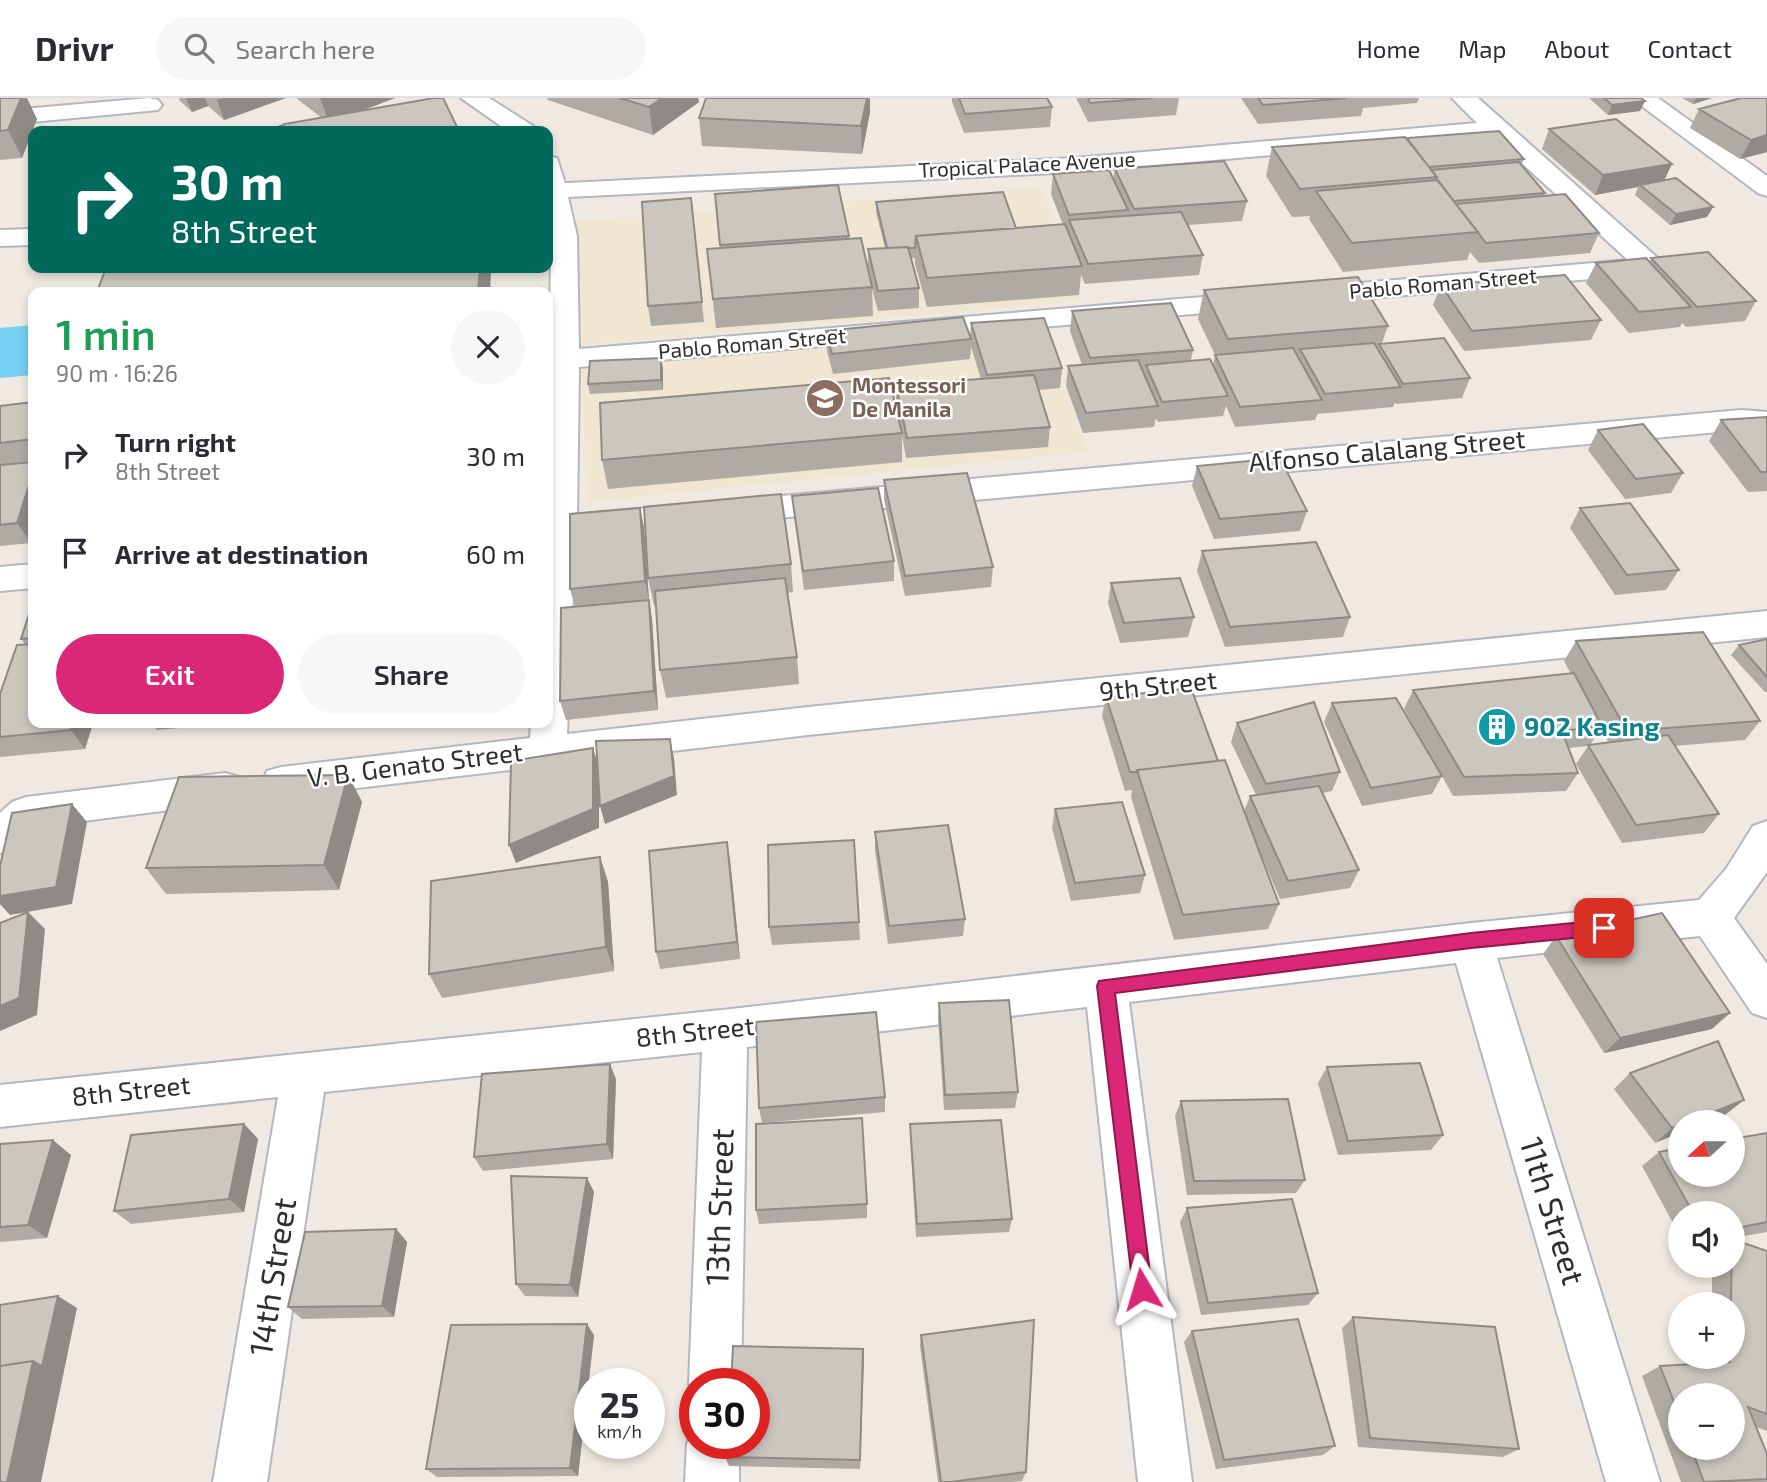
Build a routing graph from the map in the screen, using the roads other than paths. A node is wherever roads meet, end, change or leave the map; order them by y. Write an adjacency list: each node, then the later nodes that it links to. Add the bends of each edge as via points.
1 (473, 98): 7 (street)
2 (1464, 98): 8 (street)
3 (1643, 98): 10 (street)
4 (146, 102): 5 (street); 6 (street)
5 (0, 118)
6 (154, 126)
7 (516, 126)
8 (1499, 128): 11 (street, Tropical Palace Avenue, via 1075,164); 16 (street, Pablo Roman Street, via 1651,267)
9 (1767, 160): 10 (street)
10 (1742, 170): 12 (street)
11 (553, 182)
12 (1767, 188)
13 (553, 194): 16 (street, via 564,236)
14 (28, 237): 15 (street)
15 (0, 238)
16 (556, 360): 18 (street)
17 (1767, 422): 18 (street, Alfonso Calalang Street, via 1741,420 1536,437)
18 (554, 527): 19 (street)
19 (553, 564)
20 (28, 576): 21 (street)
21 (0, 579)
22 (1767, 624): 24 (street, 9th Street)
23 (549, 728): 24 (street)
24 (548, 749): 25 (street, V. B. Genato Street, via 26,813)
25 (0, 837)
26 (1767, 838): 27 (street)
27 (1710, 917): 28 (street, 8th Street); 30 (street)
28 (1471, 941): 29 (street, 8th Street); 39 (street, 11th Street)
29 (1106, 986): 31 (street, 8th Street); 38 (street)
30 (1767, 999)
31 (725, 1030): 32 (street, 8th Street); 34 (street, 13th Street)
32 (305, 1072): 33 (street, 8th Street); 36 (street, 14th Street)
33 (0, 1106)
34 (715, 1368)
35 (713, 1459): 37 (street)
36 (240, 1482)
37 (712, 1482)
38 (1165, 1482)
39 (1633, 1482)

